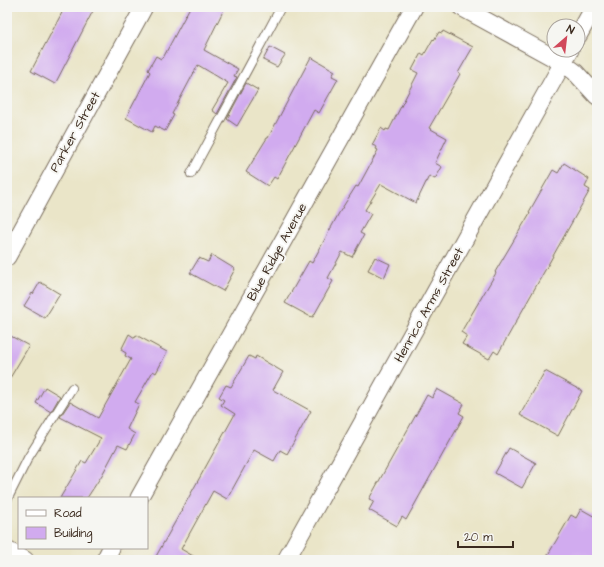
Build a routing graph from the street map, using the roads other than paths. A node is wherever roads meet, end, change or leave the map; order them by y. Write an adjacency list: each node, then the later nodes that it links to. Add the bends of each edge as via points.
1 (144, 7): 12 (street, Parker Street)
2 (281, 7): 11 (lane)
3 (414, 7): 14 (street, Blue Ridge Avenue)
4 (461, 7): 7 (street)
5 (594, 7): 6 (street)
6 (586, 22)
7 (546, 47)
8 (566, 58): 20 (street, Henrico Arms Street)
9 (568, 58): 10 (street, via 575,72)
10 (597, 96)
11 (191, 174)
12 (7, 257)
13 (72, 388): 15 (lane, via 28,458)
14 (140, 497)
15 (7, 500)
16 (111, 549): 19 (street)
17 (7, 550): 18 (street)
18 (25, 560)
19 (105, 560)
20 (286, 560)

